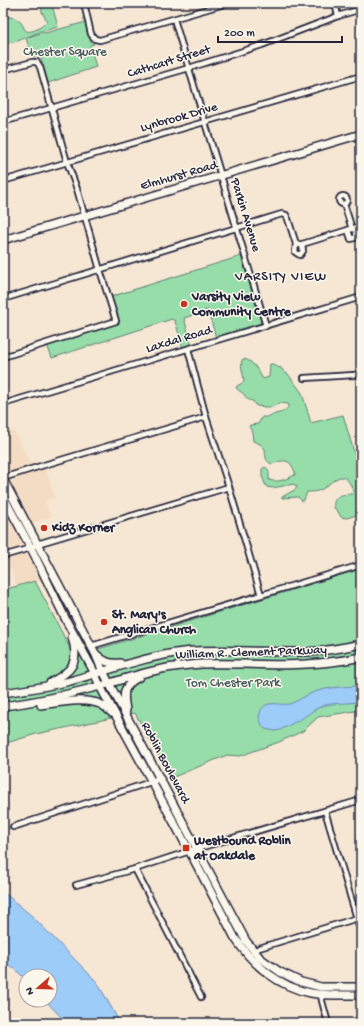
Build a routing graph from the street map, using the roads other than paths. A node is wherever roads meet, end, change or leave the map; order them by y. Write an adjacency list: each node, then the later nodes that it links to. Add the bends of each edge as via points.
1 (84, 3): 6 (street, via 94,39 100,40)
2 (228, 3): 6 (street)
3 (335, 3): 5 (street)
4 (361, 9): 5 (street, Cathcart Street)
5 (338, 16): 7 (street, Cathcart Street, via 262,46)
6 (174, 19): 7 (street, Parkin Avenue)
7 (188, 68): 10 (street, Cathcart Street); 12 (street, Parkin Avenue)
8 (3, 70): 10 (street, via 37,62)
9 (361, 76): 12 (street, Lynbrook Drive)
10 (52, 108): 11 (street, Cathcart Street); 14 (street)
11 (3, 122)
12 (204, 122): 14 (street, Lynbrook Drive); 15 (street, Parkin Avenue)
13 (361, 134): 15 (main road, Elmhurst Road)
14 (67, 162): 16 (street, Lynbrook Drive); 18 (street)
15 (221, 176): 18 (main road, Elmhurst Road); 20 (street, Parkin Avenue)
16 (3, 181)
17 (344, 204): 21 (street)
18 (85, 216): 22 (main road, Elmhurst Road); 25 (street)
19 (361, 226): 21 (street)
20 (237, 228): 23 (street, via 286,215); 25 (street); 28 (street, Parkin Avenue)
21 (352, 229): 24 (street)
22 (3, 240)
23 (296, 244): 24 (street); 24 (street, via 296,252 300,254 303,251)
24 (302, 244)
25 (100, 270): 27 (street); 30 (street, via 116,321)
26 (361, 297): 28 (street, Laxdal Road)
27 (3, 299)
28 (266, 326): 29 (street, Laxdal Road)
29 (188, 349): 33 (street, Laxdal Road); 34 (street)
30 (3, 357)
31 (361, 373): 32 (street)
32 (304, 378)
33 (3, 404)
34 (206, 416): 35 (street); 36 (street)
35 (3, 479): 38 (main road, Roblin Boulevard)
36 (229, 487): 38 (street); 41 (street)
37 (3, 496): 38 (main road, Roblin Boulevard)
38 (34, 546): 39 (street); 42 (main road, Roblin Boulevard); 44 (main road, Roblin Boulevard)
39 (3, 556)
40 (361, 565): 41 (street)
41 (261, 595): 44 (street)
42 (67, 622): 50 (main road, Roblin Boulevard); 53 (main road, via 75,647 73,664 67,672)
43 (361, 644): 47 (main road, William R. Clement Parkway, via 307,652 184,652)
44 (91, 646): 45 (main road, Roblin Boulevard)
45 (95, 653): 47 (main road, via 112,664); 48 (main road, Roblin Boulevard)
46 (361, 657): 49 (main road, William R. Clement Parkway, via 329,663 198,664)
47 (132, 662): 48 (main road, William R. Clement Parkway)
48 (103, 671): 50 (main road, William R. Clement Parkway); 51 (main road, Roblin Boulevard)
49 (150, 671): 51 (main road, William R. Clement Parkway); 57 (main road, via 126,686 124,697)
50 (94, 674): 52 (main road, Roblin Boulevard); 53 (main road, William R. Clement Parkway)
51 (109, 683): 52 (main road, William R. Clement Parkway); 57 (main road, Roblin Boulevard)
52 (100, 686): 55 (main road, William R. Clement Parkway); 58 (main road, Roblin Boulevard)
53 (41, 687): 54 (main road, William R. Clement Parkway)
54 (3, 693)
55 (21, 704): 56 (main road, William R. Clement Parkway); 58 (main road, via 33,706 90,701 101,704)
56 (3, 706)
57 (127, 716): 59 (main road, Roblin Boulevard)
58 (117, 718): 60 (main road, Roblin Boulevard)
59 (160, 780): 60 (street); 64 (main road, Roblin Boulevard)
60 (152, 782): 63 (street); 64 (main road, Roblin Boulevard)
61 (361, 800): 62 (street)
62 (325, 811): 64 (street); 67 (street)
63 (13, 827)
64 (193, 851): 65 (street); 69 (main road, Roblin Boulevard); 71 (main road, Roblin Boulevard, via 235,938 252,960 286,984 305,992)
65 (135, 869): 66 (street); 73 (street)
66 (76, 885)
67 (359, 918): 68 (street); 69 (street, via 259,948)
68 (361, 932)
69 (254, 952): 71 (main road, Roblin Boulevard, via 280,972)
70 (361, 987): 71 (main road, Roblin Boulevard)
71 (321, 991): 72 (main road, Roblin Boulevard); 74 (street)
72 (361, 995)
73 (201, 997)
74 (328, 1023)

